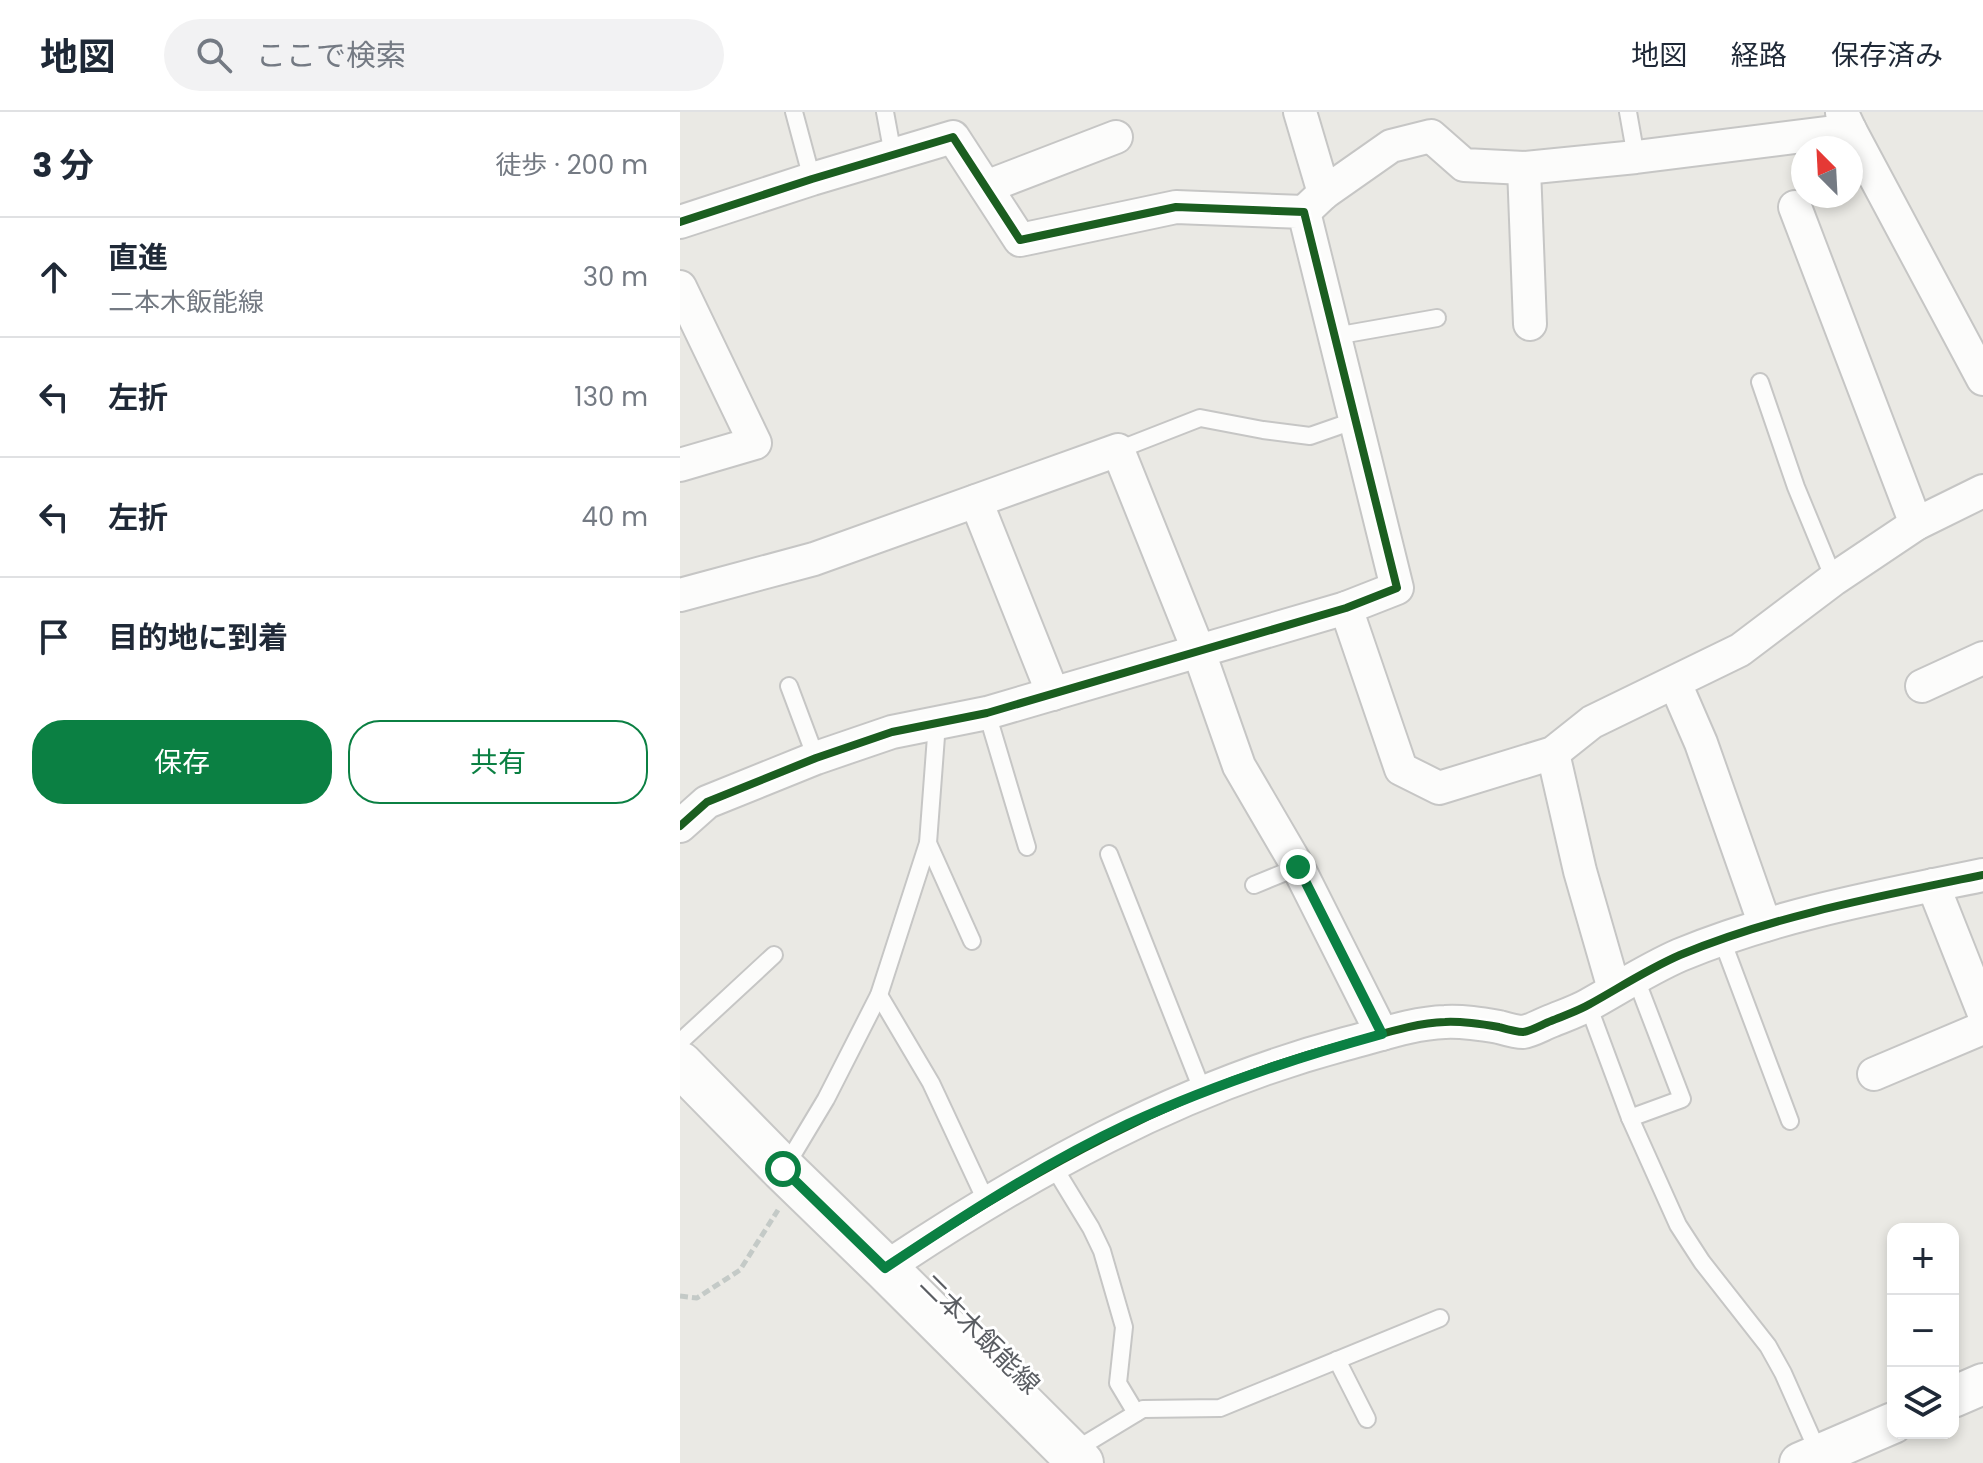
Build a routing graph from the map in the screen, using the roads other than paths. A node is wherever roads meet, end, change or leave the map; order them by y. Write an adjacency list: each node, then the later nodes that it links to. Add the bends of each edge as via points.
1 (794, 112): 11 (lane)
2 (885, 112): 8 (lane)
3 (1300, 112): 13 (street)
4 (1628, 112): 9 (lane)
5 (1846, 121): 9 (street); 20 (street)
6 (951, 125): 8 (street); 12 (street)
7 (1116, 137): 12 (street)
8 (893, 155): 11 (street)
9 (1636, 157): 10 (street)
10 (1524, 168): 13 (street, via 1464,165 1431,136 1391,146); 18 (street)
11 (812, 179): 15 (street)
12 (986, 187): 13 (street, via 1020,240 1176,207)
13 (1314, 202): 19 (street)
14 (1795, 208): 27 (street)
15 (680, 222)
16 (680, 287): 24 (street, via 755,443)
17 (1437, 318): 19 (lane)
18 (1530, 324)
19 (1335, 336): 22 (street)
20 (1983, 379)
21 (1760, 382): 28 (lane)
22 (1356, 420): 23 (lane, via 1310,436 1200,418); 30 (street, via 1397,588)
23 (1118, 450): 26 (street); 31 (street)
24 (680, 465)
25 (1983, 491): 27 (street)
26 (976, 501): 29 (street, via 814,559); 36 (street)
27 (1916, 524): 28 (street)
28 (1834, 579): 33 (street, via 1740,650)
29 (680, 595)
30 (1346, 608): 31 (street); 39 (street, via 1401,769 1439,788)
31 (1199, 652): 36 (street); 45 (street, via 1239,766)
32 (1983, 658): 35 (street)
33 (1675, 683): 39 (street, via 1592,722); 49 (street)
34 (789, 686): 40 (lane)
35 (1922, 686)
36 (1053, 694): 37 (street)
37 (987, 713): 38 (street); 43 (lane)
38 (937, 723): 40 (street); 42 (lane)
39 (1553, 753): 53 (street)
40 (816, 758): 41 (street, via 707,802)
41 (680, 826)
42 (928, 843): 51 (lane); 54 (lane)
43 (1027, 847)
44 (1109, 854): 61 (lane)
45 (1298, 867): 47 (lane); 57 (street)
46 (1983, 875): 48 (street)
47 (1254, 885)
48 (1933, 885): 49 (street); 55 (street)
49 (1765, 925): 50 (street)
50 (1722, 940): 53 (street, via 1678,956); 63 (lane)
51 (972, 941)
52 (774, 955): 58 (lane)
53 (1613, 991): 57 (street, via 1523,1032 1444,1022); 62 (lane); 62 (lane, via 1682,1099)
54 (879, 995): 65 (lane); 66 (lane, via 931,1083)
55 (1983, 1011)
56 (1983, 1028): 60 (street)
57 (1382, 1034): 61 (street)
58 (680, 1042)
59 (680, 1064): 65 (main road, 二本木飯能線)
60 (1874, 1074)
61 (1203, 1092): 64 (street)
62 (1630, 1118): 76 (lane, via 1678,1225 1783,1373)
63 (1790, 1121)
64 (1052, 1164): 66 (street); 72 (lane, via 1102,1251 1124,1327 1118,1383)
65 (783, 1169): 67 (main road, 二本木飯能線)
66 (987, 1203): 67 (street)
67 (885, 1268): 75 (main road, 二本木飯能線)
68 (1440, 1318): 69 (lane)
69 (1337, 1360): 72 (lane, via 1220,1408); 73 (lane)
70 (1983, 1384): 71 (street)
71 (1959, 1394)
72 (1136, 1413): 75 (lane)
73 (1367, 1419)
74 (1887, 1426): 76 (street)
75 (1076, 1458)
76 (1814, 1460)

